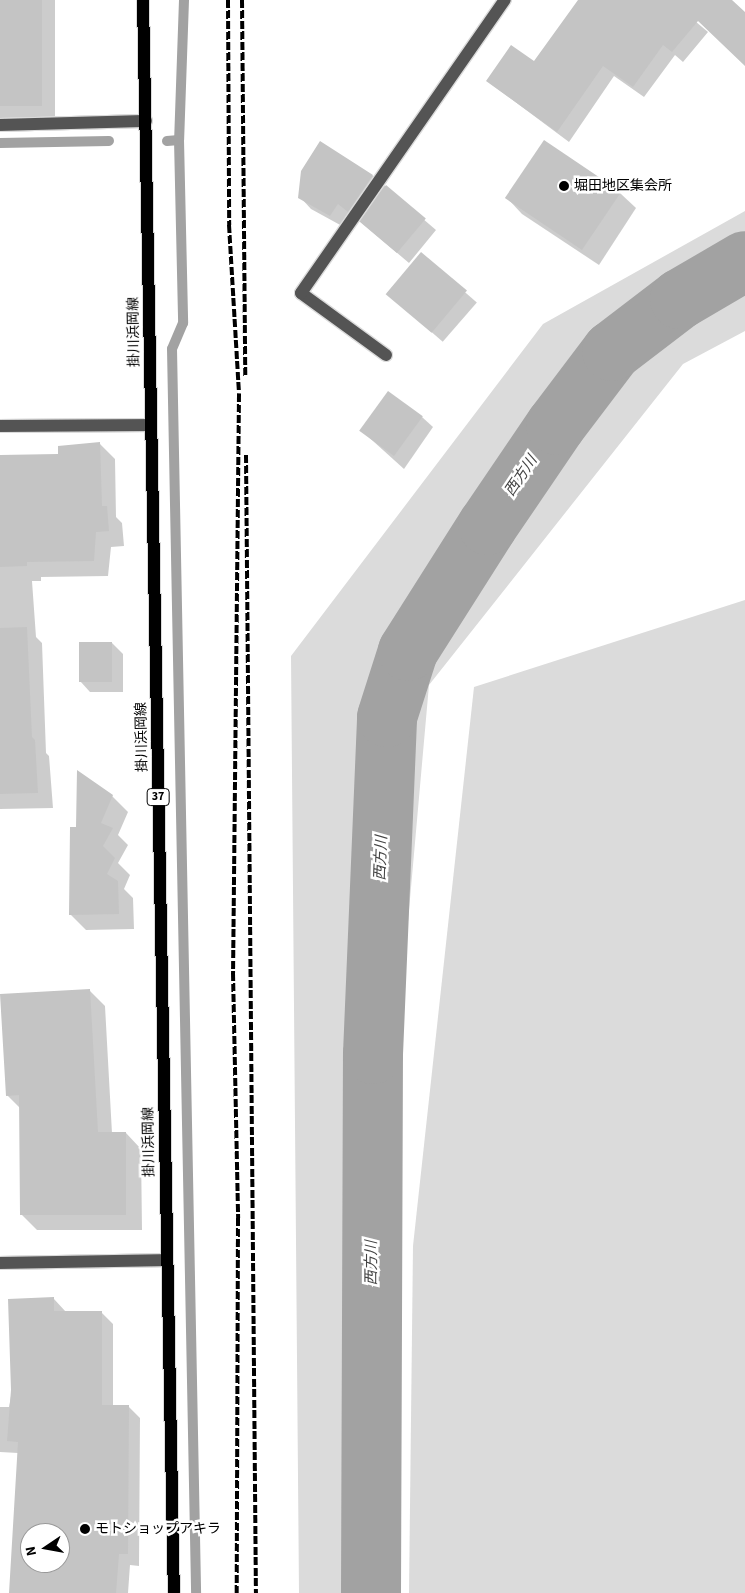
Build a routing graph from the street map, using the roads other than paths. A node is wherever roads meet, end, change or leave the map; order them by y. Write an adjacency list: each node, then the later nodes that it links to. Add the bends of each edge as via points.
1 (143, 0): 3 (main road, 掛川浜岡線 / 37)
2 (504, 0): 5 (street, via 301,293)
3 (146, 121): 4 (street); 6 (main road, 掛川浜岡線 / 37)
4 (0, 125)
5 (386, 355)
6 (151, 425): 7 (street); 8 (main road, 掛川浜岡線 / 37)
7 (0, 426)
8 (166, 1260): 9 (street); 10 (main road, 掛川浜岡線 / 37)
9 (0, 1263)
10 (174, 1593)

